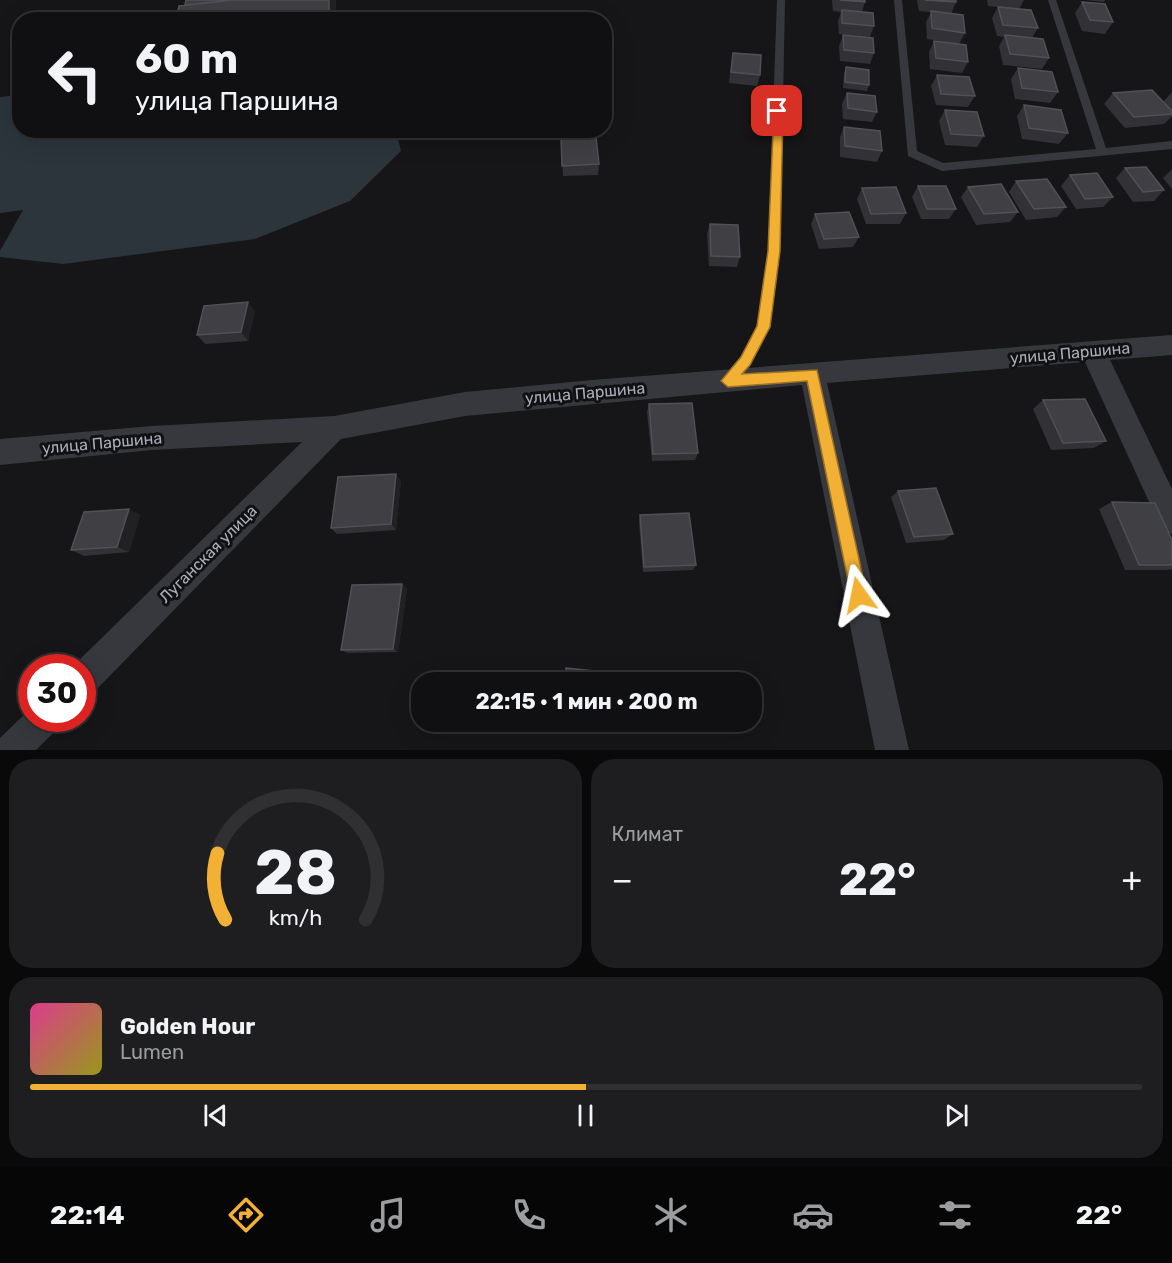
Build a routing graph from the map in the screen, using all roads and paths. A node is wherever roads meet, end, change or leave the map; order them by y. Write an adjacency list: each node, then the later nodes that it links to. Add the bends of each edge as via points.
1 (781, 0): 9 (lane, via 773,262 763,327 745,361)
2 (898, 0): 5 (lane, via 912,153 942,167)
3 (1052, 0): 5 (lane)
4 (1172, 145): 5 (lane)
5 (1102, 151)
6 (1172, 345): 7 (street, улица Паршина)
7 (1093, 352): 8 (street, улица Паршина); 12 (street)
8 (812, 374): 9 (street, улица Паршина); 16 (street)
9 (728, 381): 10 (street, улица Паршина, via 465,404)
10 (334, 428): 11 (street, улица Паршина); 13 (street, Луганская улица)
11 (0, 452)
12 (1172, 520)
13 (96, 666)
14 (30, 732): 15 (street)
15 (12, 750)
16 (892, 750)

